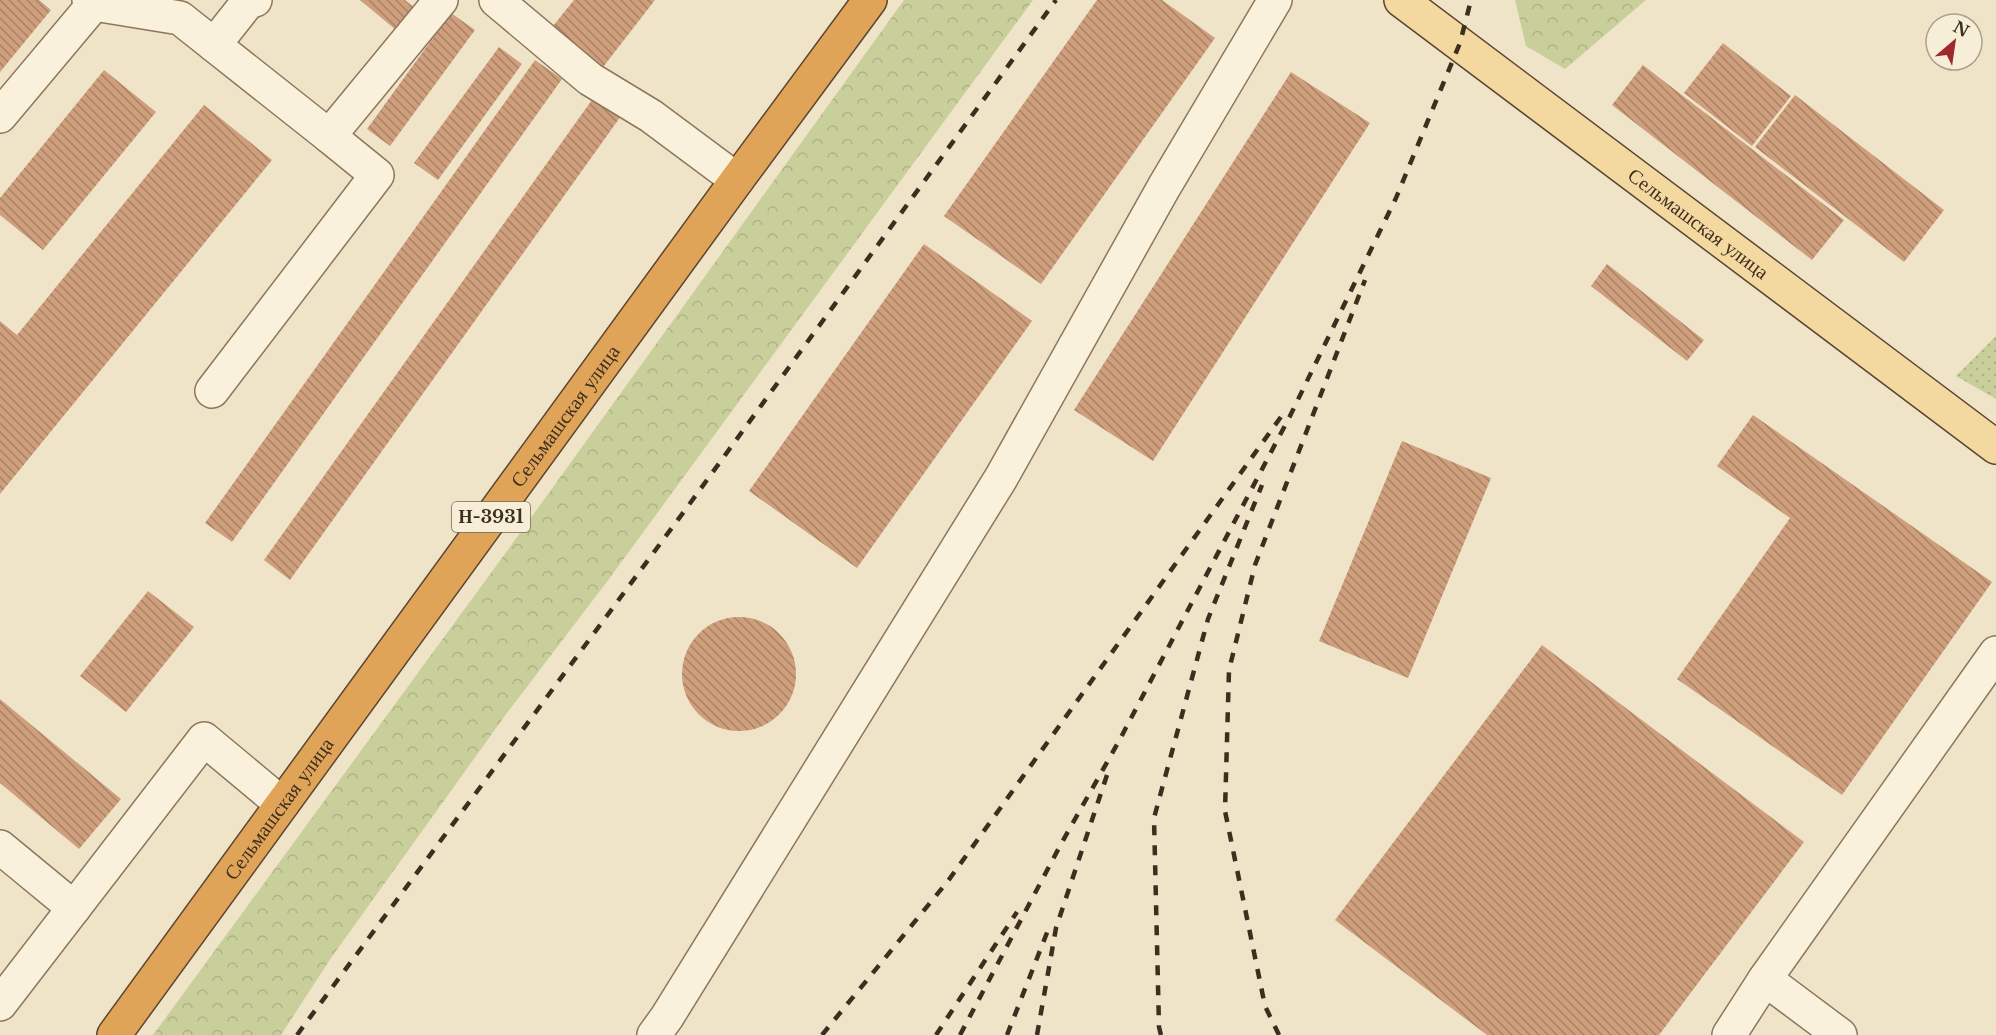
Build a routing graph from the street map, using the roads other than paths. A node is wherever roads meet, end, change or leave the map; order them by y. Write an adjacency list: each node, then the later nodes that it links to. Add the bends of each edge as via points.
1 (441, 0): 10 (lane)
2 (496, 0): 11 (lane, via 590,79 651,116)
3 (1275, 0): 21 (lane, via 1164,187 1001,478)
4 (1401, 0): 13 (main road, Сельмашская улица)
5 (250, 1): 8 (lane)
6 (867, 1): 11 (highway, Сельмашская улица / Н-3931)
7 (91, 2): 8 (lane, via 180,18); 9 (lane)
8 (214, 45): 10 (lane)
9 (0, 116)
10 (329, 136): 12 (lane, via 377,175)
11 (736, 180): 15 (highway, Сельмашская улица / Н-3931)
12 (212, 392)
13 (1996, 447)
14 (1996, 653): 18 (lane)
15 (282, 804): 17 (lane, via 204,739); 20 (highway, Сельмашская улица / Н-3931)
16 (0, 847): 17 (lane)
17 (74, 908): 19 (lane)
18 (1765, 979): 22 (lane); 23 (lane)
19 (0, 1004)
20 (114, 1035)
21 (654, 1035)
22 (1729, 1035)
23 (1840, 1035)

